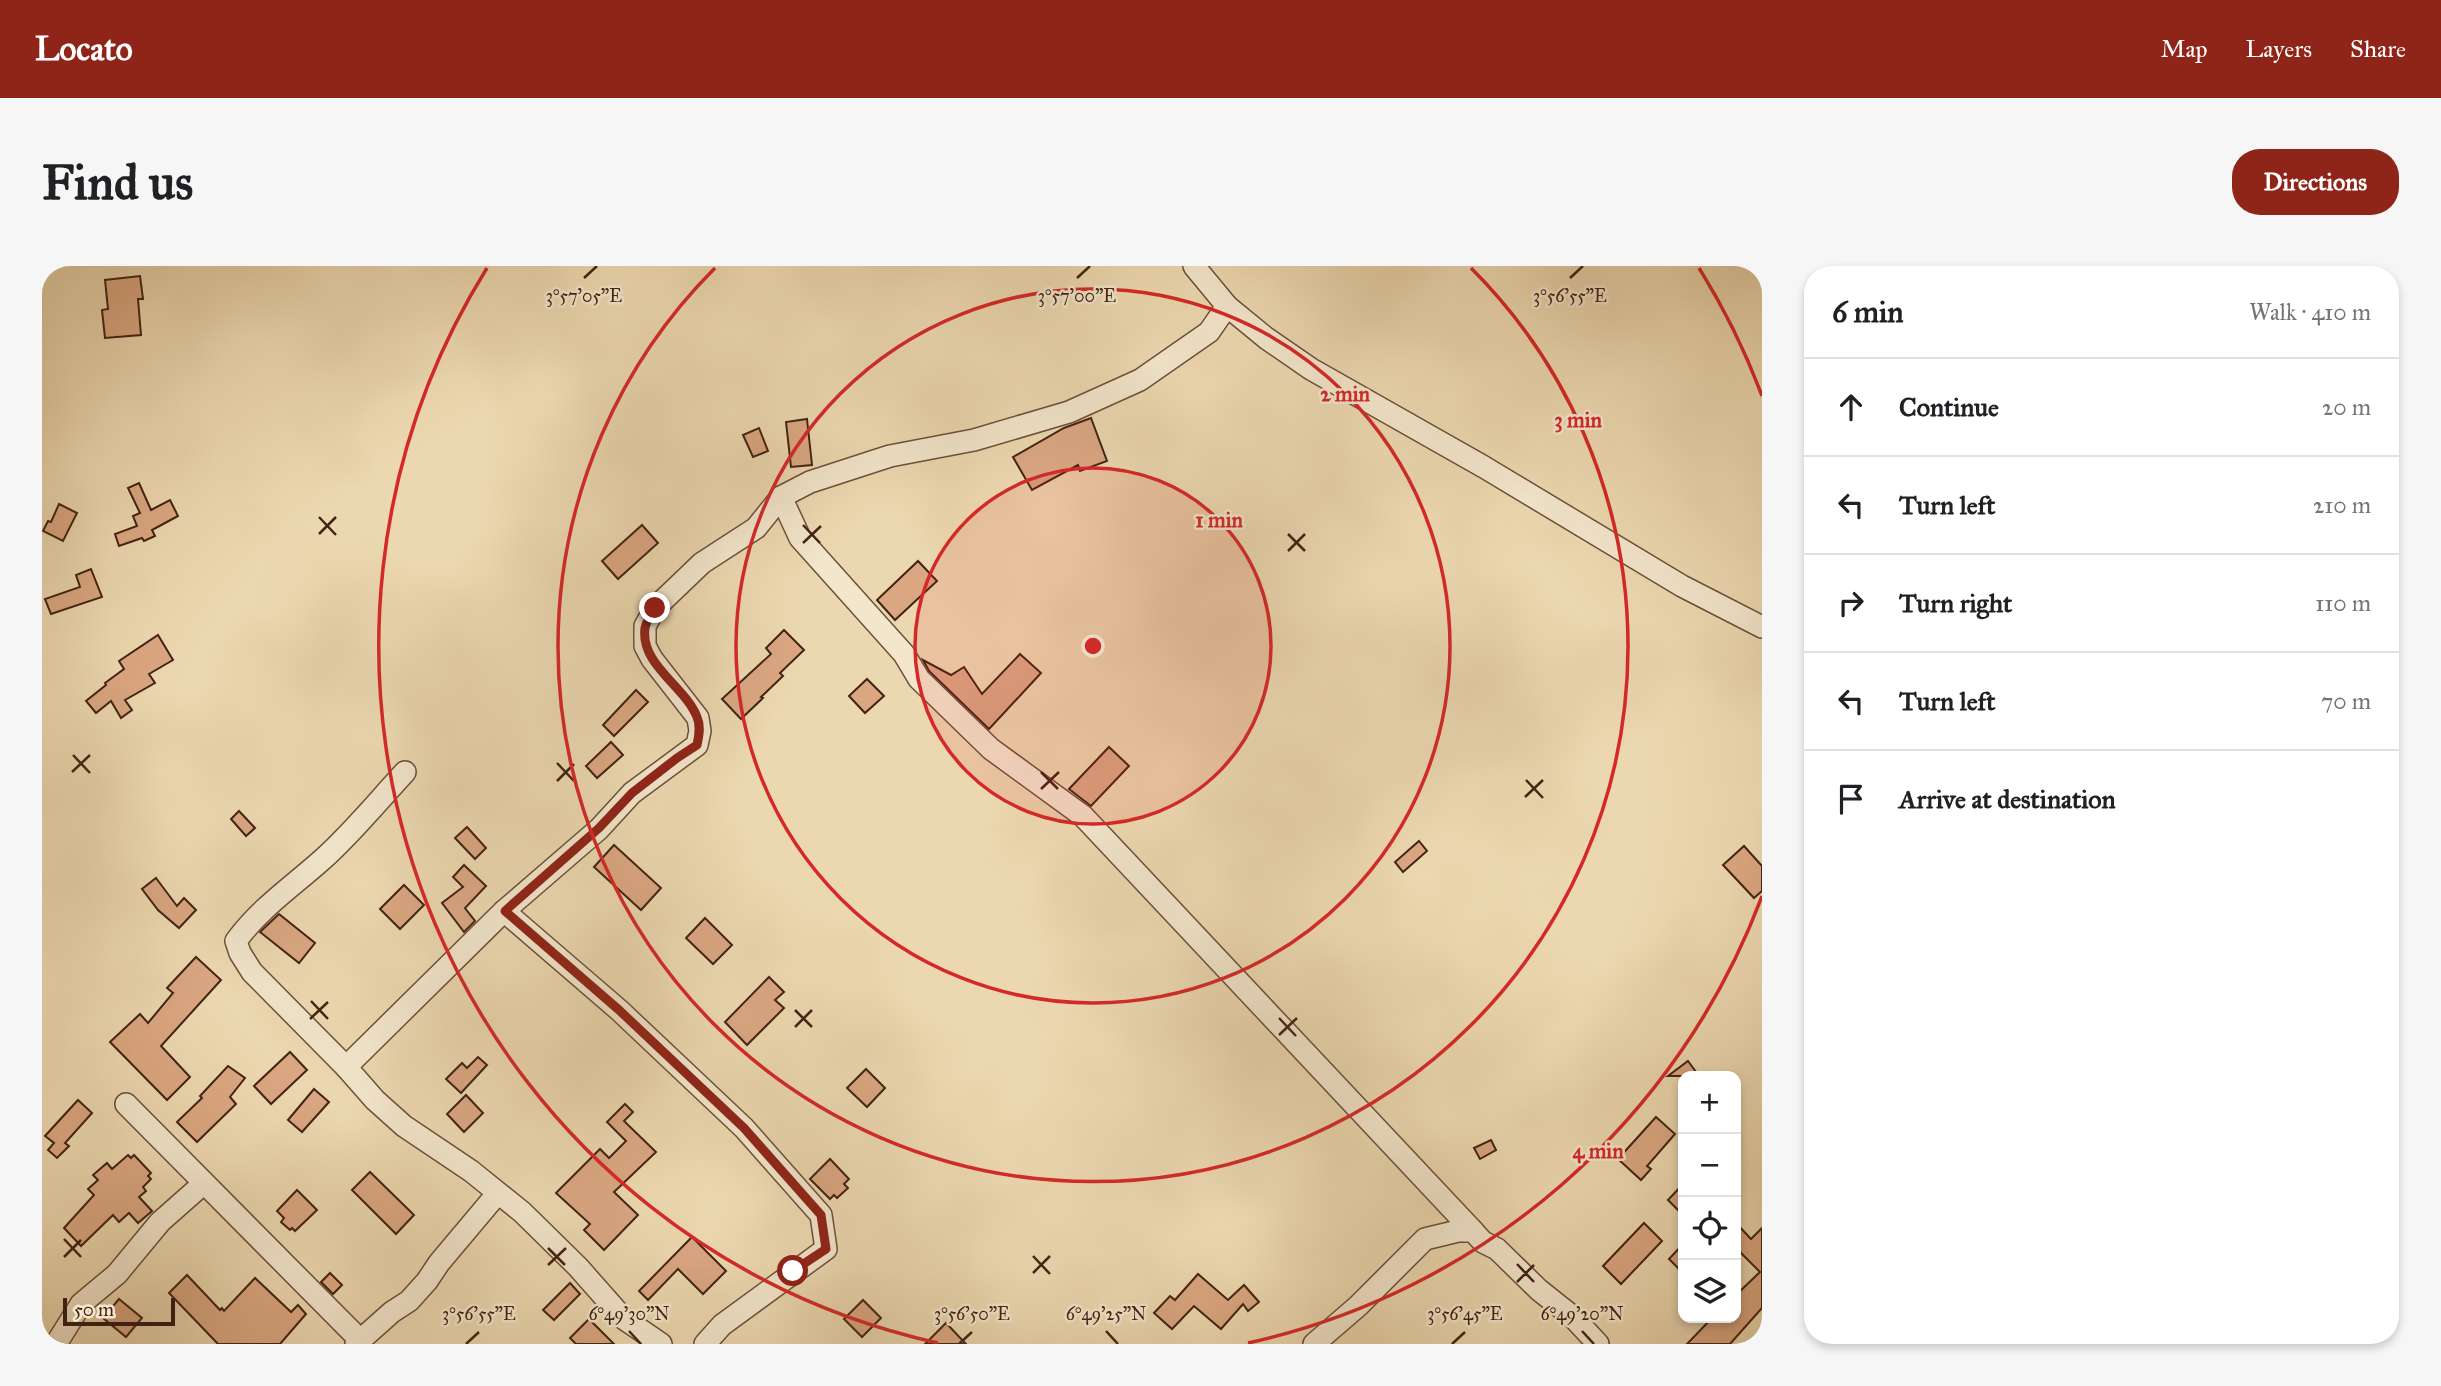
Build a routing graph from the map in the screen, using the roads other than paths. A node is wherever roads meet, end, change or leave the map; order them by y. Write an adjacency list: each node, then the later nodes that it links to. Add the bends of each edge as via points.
1 (1194, 266): 2 (street)
2 (1227, 306): 3 (street, via 1209,332 1140,380 1069,412 974,440 890,456 810,482); 4 (street, via 1311,369 1682,586)
3 (781, 498): 6 (street, via 757,528 702,564 655,608 645,626 645,646 652,659 698,718 697,745 632,793); 11 (street, via 800,538 904,654 919,680 991,749 1083,816)
4 (1762, 627)
5 (405, 772): 7 (street, via 325,858 267,906 236,941 251,971)
6 (505, 911): 7 (street); 15 (street, via 744,1128 821,1215 826,1249 722,1325)
7 (346, 1067): 10 (street, via 404,1126)
8 (126, 1104): 9 (street)
9 (203, 1184): 12 (street); 13 (street, via 81,1304)
10 (497, 1194): 12 (street, via 409,1301); 14 (street, via 568,1258 623,1318)
11 (1473, 1231): 16 (street, via 1425,1239); 17 (street)
12 (358, 1342)
13 (56, 1344)
14 (661, 1344)
15 (705, 1344)
16 (1314, 1344)
17 (1598, 1344)

